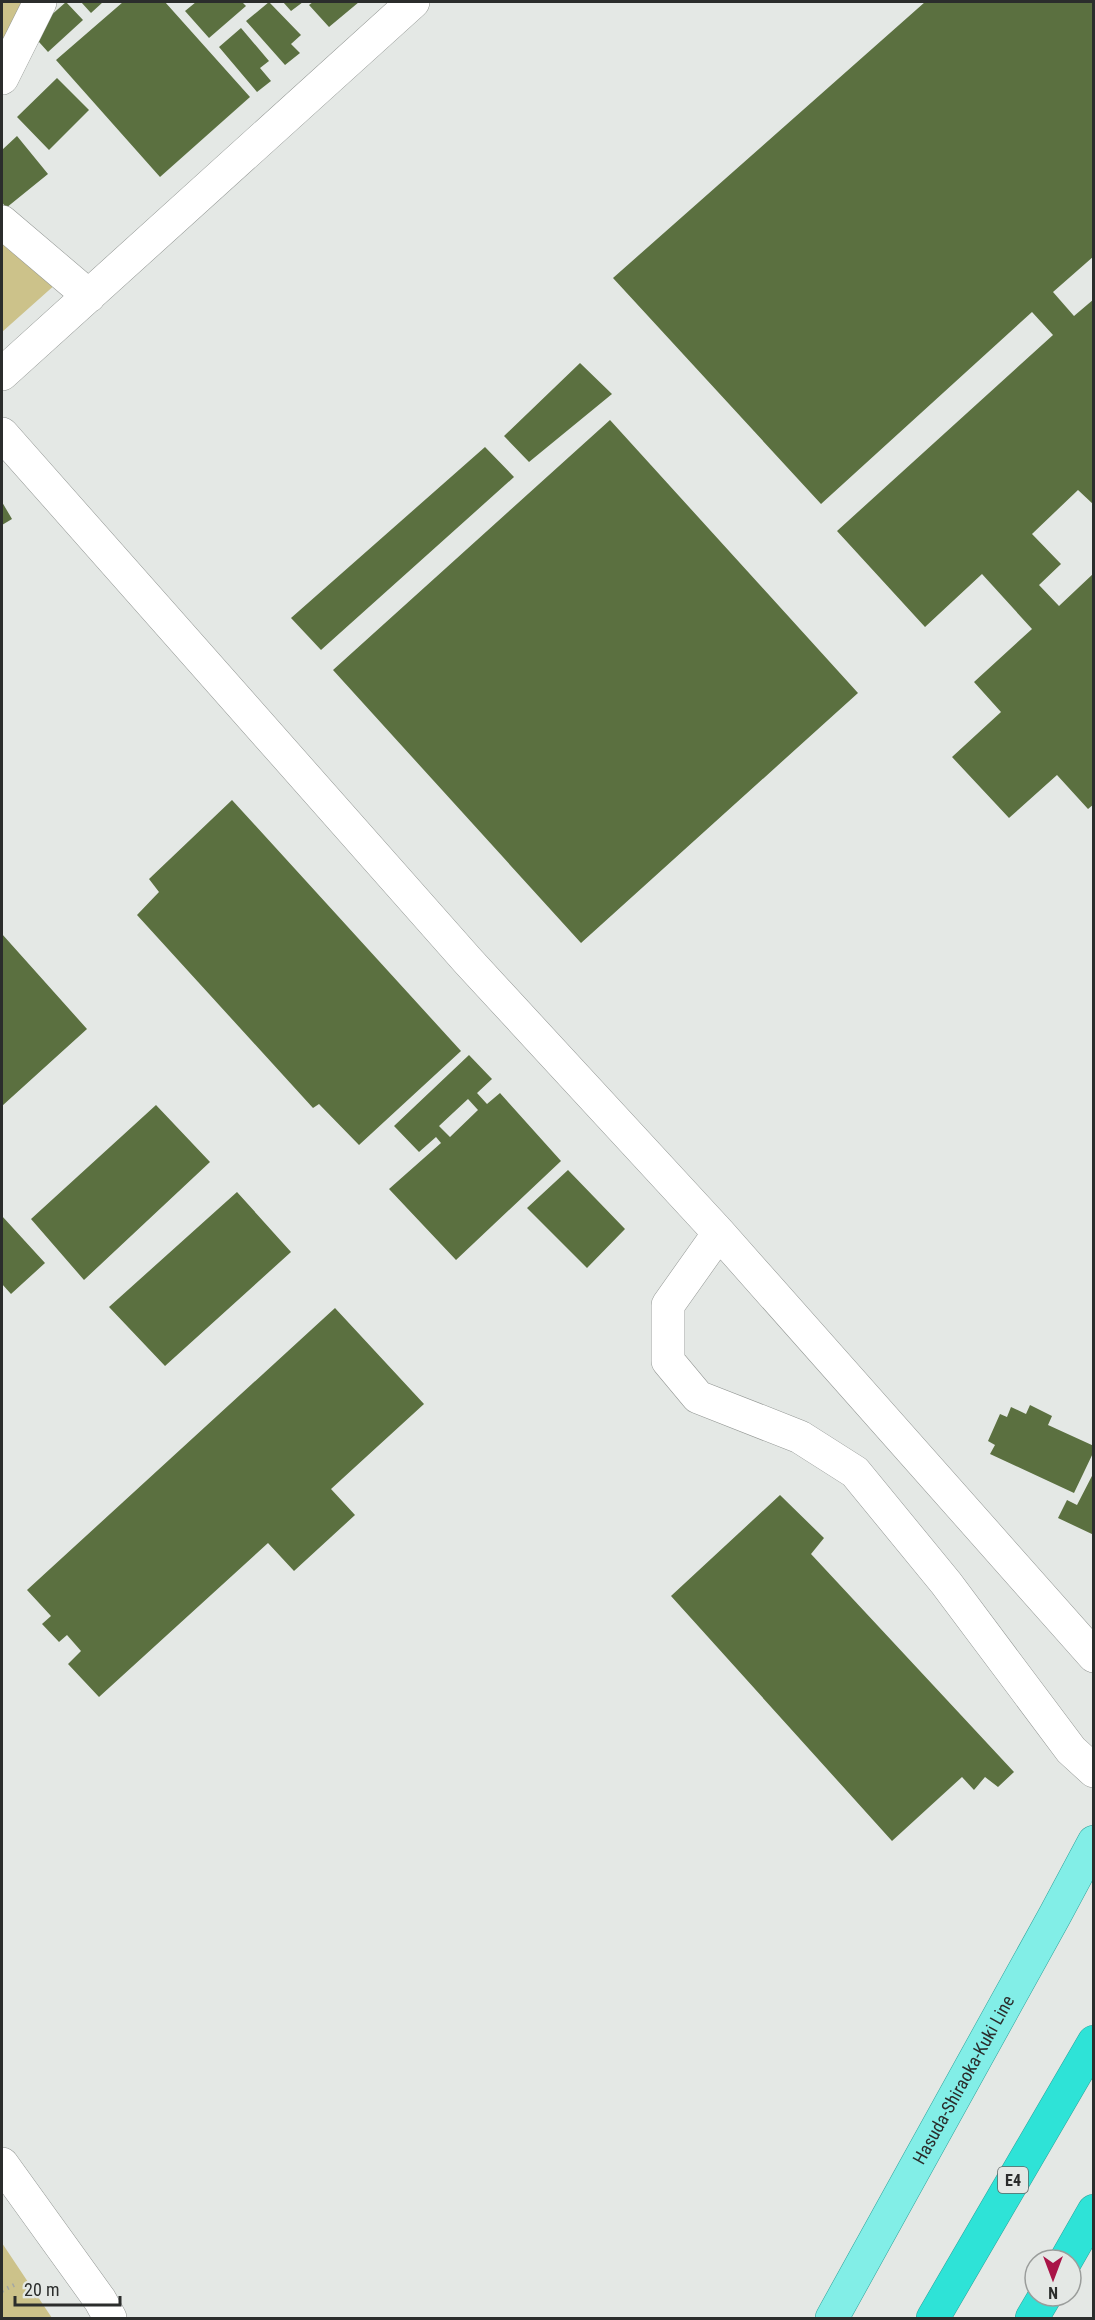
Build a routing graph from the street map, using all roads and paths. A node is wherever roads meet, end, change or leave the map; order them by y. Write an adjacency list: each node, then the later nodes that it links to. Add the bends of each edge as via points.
1 (40, 2): 3 (street)
2 (405, 4): 5 (street)
3 (2, 78)
4 (2, 222): 5 (street)
5 (89, 296): 6 (street)
6 (2, 374)
7 (2, 434): 8 (street, via 468,961)
8 (719, 1233): 9 (street); 10 (street, via 668,1305 668,1361 698,1397 800,1437 855,1473 946,1583 1071,1750)
9 (1094, 1656)
10 (1094, 1771)
11 (1094, 1842): 19 (main road, Hasuda-Shiraoka-Kuki Line)
12 (1094, 2042): 20 (highway, E4)
13 (2, 2164): 18 (street)
14 (1094, 2211): 15 (highway)
15 (1073, 2248)
16 (16, 2284): 17 (path)
17 (2, 2291)
18 (110, 2319)
19 (832, 2319)
20 (933, 2319)

